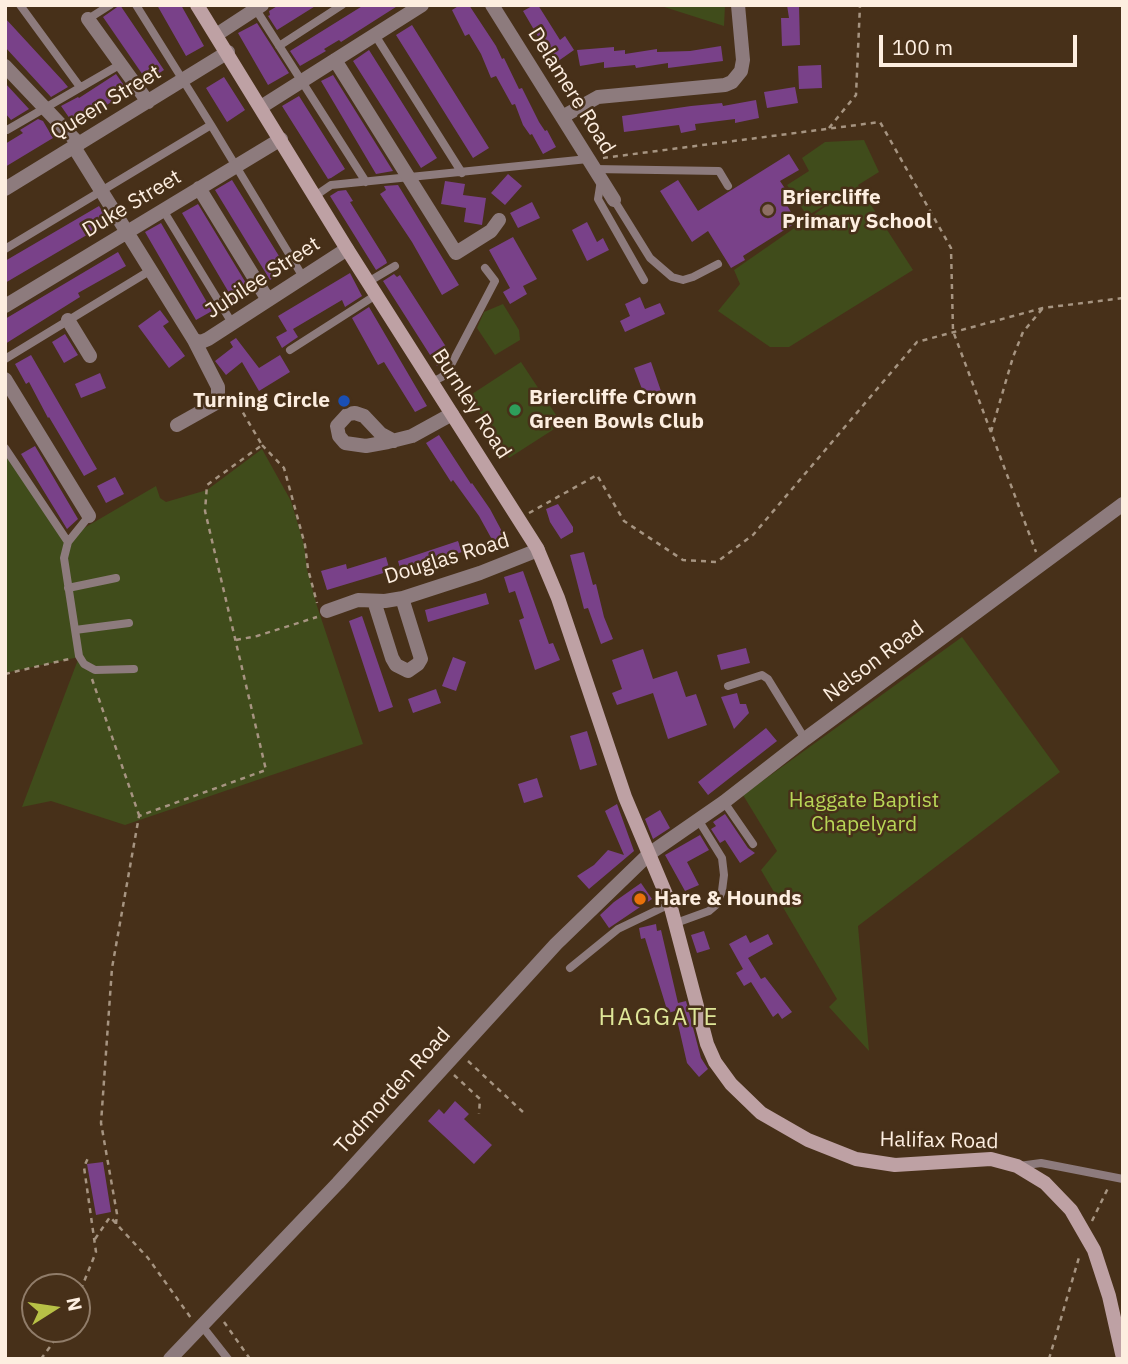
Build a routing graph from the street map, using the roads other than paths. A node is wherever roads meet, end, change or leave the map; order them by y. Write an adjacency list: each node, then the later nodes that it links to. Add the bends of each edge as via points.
1 (20, 5): 20 (lane)
2 (110, 5): 10 (lane)
3 (136, 5): 18 (lane)
4 (197, 5): 11 (street, Burnley Road)
5 (342, 5): 13 (lane)
6 (492, 5): 24 (street, Delamere Road)
7 (738, 5): 24 (street, via 743,60 732,82 598,97)
8 (419, 6): 12 (street)
9 (257, 7): 11 (street); 13 (lane)
10 (88, 19): 16 (street)
11 (216, 35): 14 (street, Burnley Road)
12 (375, 35): 15 (street); 31 (lane)
13 (279, 46): 19 (lane)
14 (228, 52): 18 (street, Queen Street); 23 (street, Burnley Road)
15 (335, 60): 19 (street); 32 (street)
16 (121, 64): 20 (lane); 21 (street)
17 (5, 65): 22 (street)
18 (183, 80): 21 (street, Queen Street); 25 (lane)
19 (301, 81): 23 (street); 33 (lane)
20 (80, 87): 22 (lane)
21 (148, 102): 28 (street, Queen Street)
22 (44, 107): 26 (lane); 28 (street)
23 (261, 107): 27 (street, Burnley Road)
24 (562, 117): 30 (street, Delamere Road)
25 (211, 125): 29 (lane); 37 (lane)
26 (6, 130)
27 (281, 139): 29 (street, Duke Street); 38 (street, Burnley Road)
28 (77, 145): 36 (street, Queen Street); 37 (street)
29 (236, 166): 35 (street, Duke Street); 49 (lane)
30 (594, 169): 31 (lane); 34 (lane, via 719,172); 39 (street, Delamere Road); 50 (lane, via 598,199)
31 (462, 173): 32 (lane)
32 (409, 178): 33 (lane); 41 (street, via 456,253 491,231)
33 (366, 182): 38 (lane, via 331,185)
34 (728, 186)
35 (199, 188): 40 (street, Duke Street); 52 (street)
36 (5, 189)
37 (102, 190): 42 (street); 43 (lane)
38 (315, 196): 44 (street, Burnley Road)
39 (614, 200): 45 (lane, via 650,258 672,277 683,280)
40 (163, 210): 42 (street, Duke Street); 55 (lane)
41 (499, 219)
42 (127, 231): 48 (street); 53 (street, Duke Street)
43 (5, 249)
44 (347, 250): 49 (street, Jubilee Street); 51 (street, Burnley Road)
45 (718, 264)
46 (395, 266): 51 (lane)
47 (485, 268): 61 (lane, via 495,281 452,363)
48 (151, 270): 54 (lane); 56 (street)
49 (303, 277): 52 (street, Jubilee Street)
50 (644, 280)
51 (372, 289): 57 (lane); 61 (street, Burnley Road)
52 (268, 300): 55 (street, Jubilee Street)
53 (5, 306)
54 (68, 320): 58 (street); 59 (lane)
55 (232, 323): 56 (street, Jubilee Street)
56 (198, 341): 63 (street, via 218,387 218,402)
57 (290, 350)
58 (90, 356)
59 (5, 359)
60 (5, 379): 67 (street)
61 (432, 382): 62 (street, Burnley Road)
62 (452, 414): 64 (street); 69 (street, Burnley Road)
63 (177, 425)
64 (394, 441)
65 (5, 448): 68 (lane)
66 (1123, 504): 79 (street, Nelson Road)
67 (89, 516): 68 (lane)
68 (68, 542): 71 (lane, via 64,558)
69 (538, 550): 72 (street, Douglas Road); 83 (street, Burnley Road)
70 (116, 578): 71 (lane)
71 (68, 588): 76 (lane)
72 (402, 598): 73 (street, Douglas Road); 73 (street, via 421,659 408,671 392,658)
73 (374, 601): 74 (street, Douglas Road, via 358,600)
74 (326, 611)
75 (129, 623): 76 (lane)
76 (75, 630): 77 (lane, via 83,664 95,670)
77 (134, 669)
78 (728, 686): 79 (lane, via 762,675 768,679)
79 (805, 739): 80 (street, Nelson Road)
80 (724, 802): 81 (street, Nelson Road); 82 (lane)
81 (699, 821): 83 (street, Nelson Road); 85 (lane, via 722,858 722,891 709,911)
82 (753, 844)
83 (649, 854): 84 (street, Halifax Road); 89 (street, Todmorden Road, via 556,944)
84 (670, 904): 85 (street, Halifax Road); 86 (lane, via 618,929)
85 (676, 923): 87 (street, Halifax Road, via 706,1044 731,1084 761,1113 808,1140 856,1158 895,1165 991,1159)
86 (570, 968)
87 (1017, 1166): 88 (lane, via 1041,1163); 90 (street, Halifax Road, via 1045,1182 1071,1210 1094,1250)
88 (1123, 1179)
89 (200, 1327): 91 (street, Todmorden Road); 92 (lane)
90 (1123, 1358)
91 (170, 1359)
92 (228, 1359)

